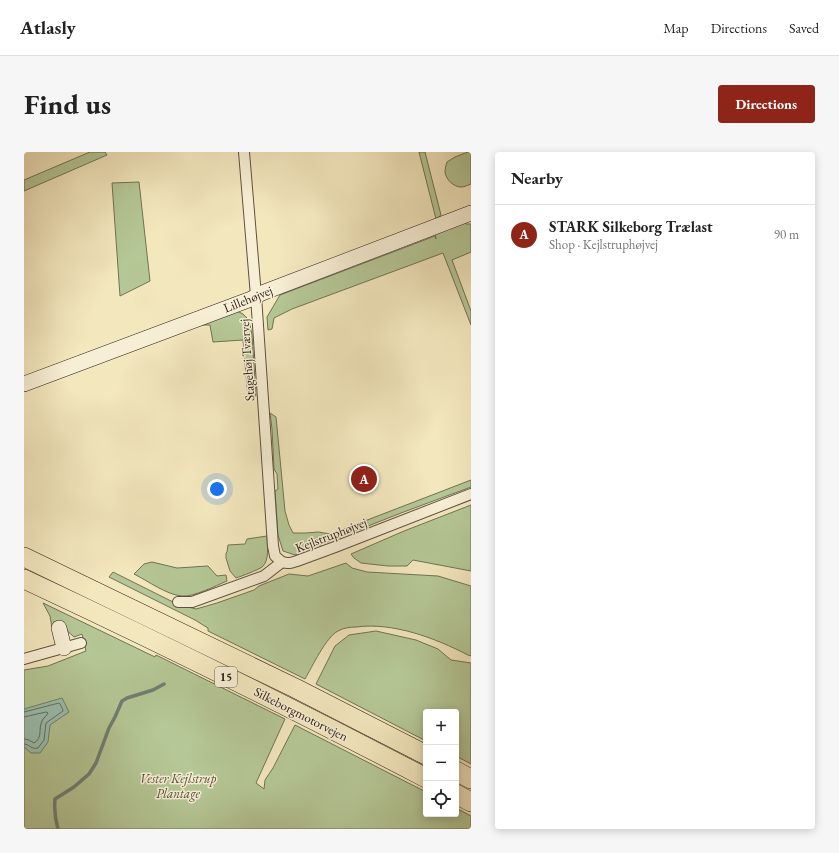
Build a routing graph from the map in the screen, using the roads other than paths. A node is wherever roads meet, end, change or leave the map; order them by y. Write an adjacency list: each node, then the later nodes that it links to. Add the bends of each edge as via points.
1 (244, 152): 3 (street, Stagehøj Tværvej)
2 (471, 213): 3 (street, Lillehøjvej)
3 (256, 296): 4 (street, Lillehøjvej); 7 (street, Stagehøj Tværvej, via 273,546 275,556)
4 (24, 384)
5 (471, 494): 7 (street, Kejlstruphøjvej, via 297,561 286,564)
6 (24, 556): 14 (highway, Silkeborgmotorvejen / 15)
7 (282, 562): 9 (street, Kejlstruphøjvej, via 264,576 192,602)
8 (24, 579): 16 (highway, Silkeborgmotorvejen / 15, via 284,705)
9 (178, 602)
10 (59, 628): 12 (street)
11 (81, 643): 12 (street)
12 (64, 648): 13 (street)
13 (24, 660)
14 (423, 753)
15 (459, 773): 17 (highway)
16 (423, 776)
17 (471, 779)
18 (459, 796): 19 (highway)
19 (471, 802)

